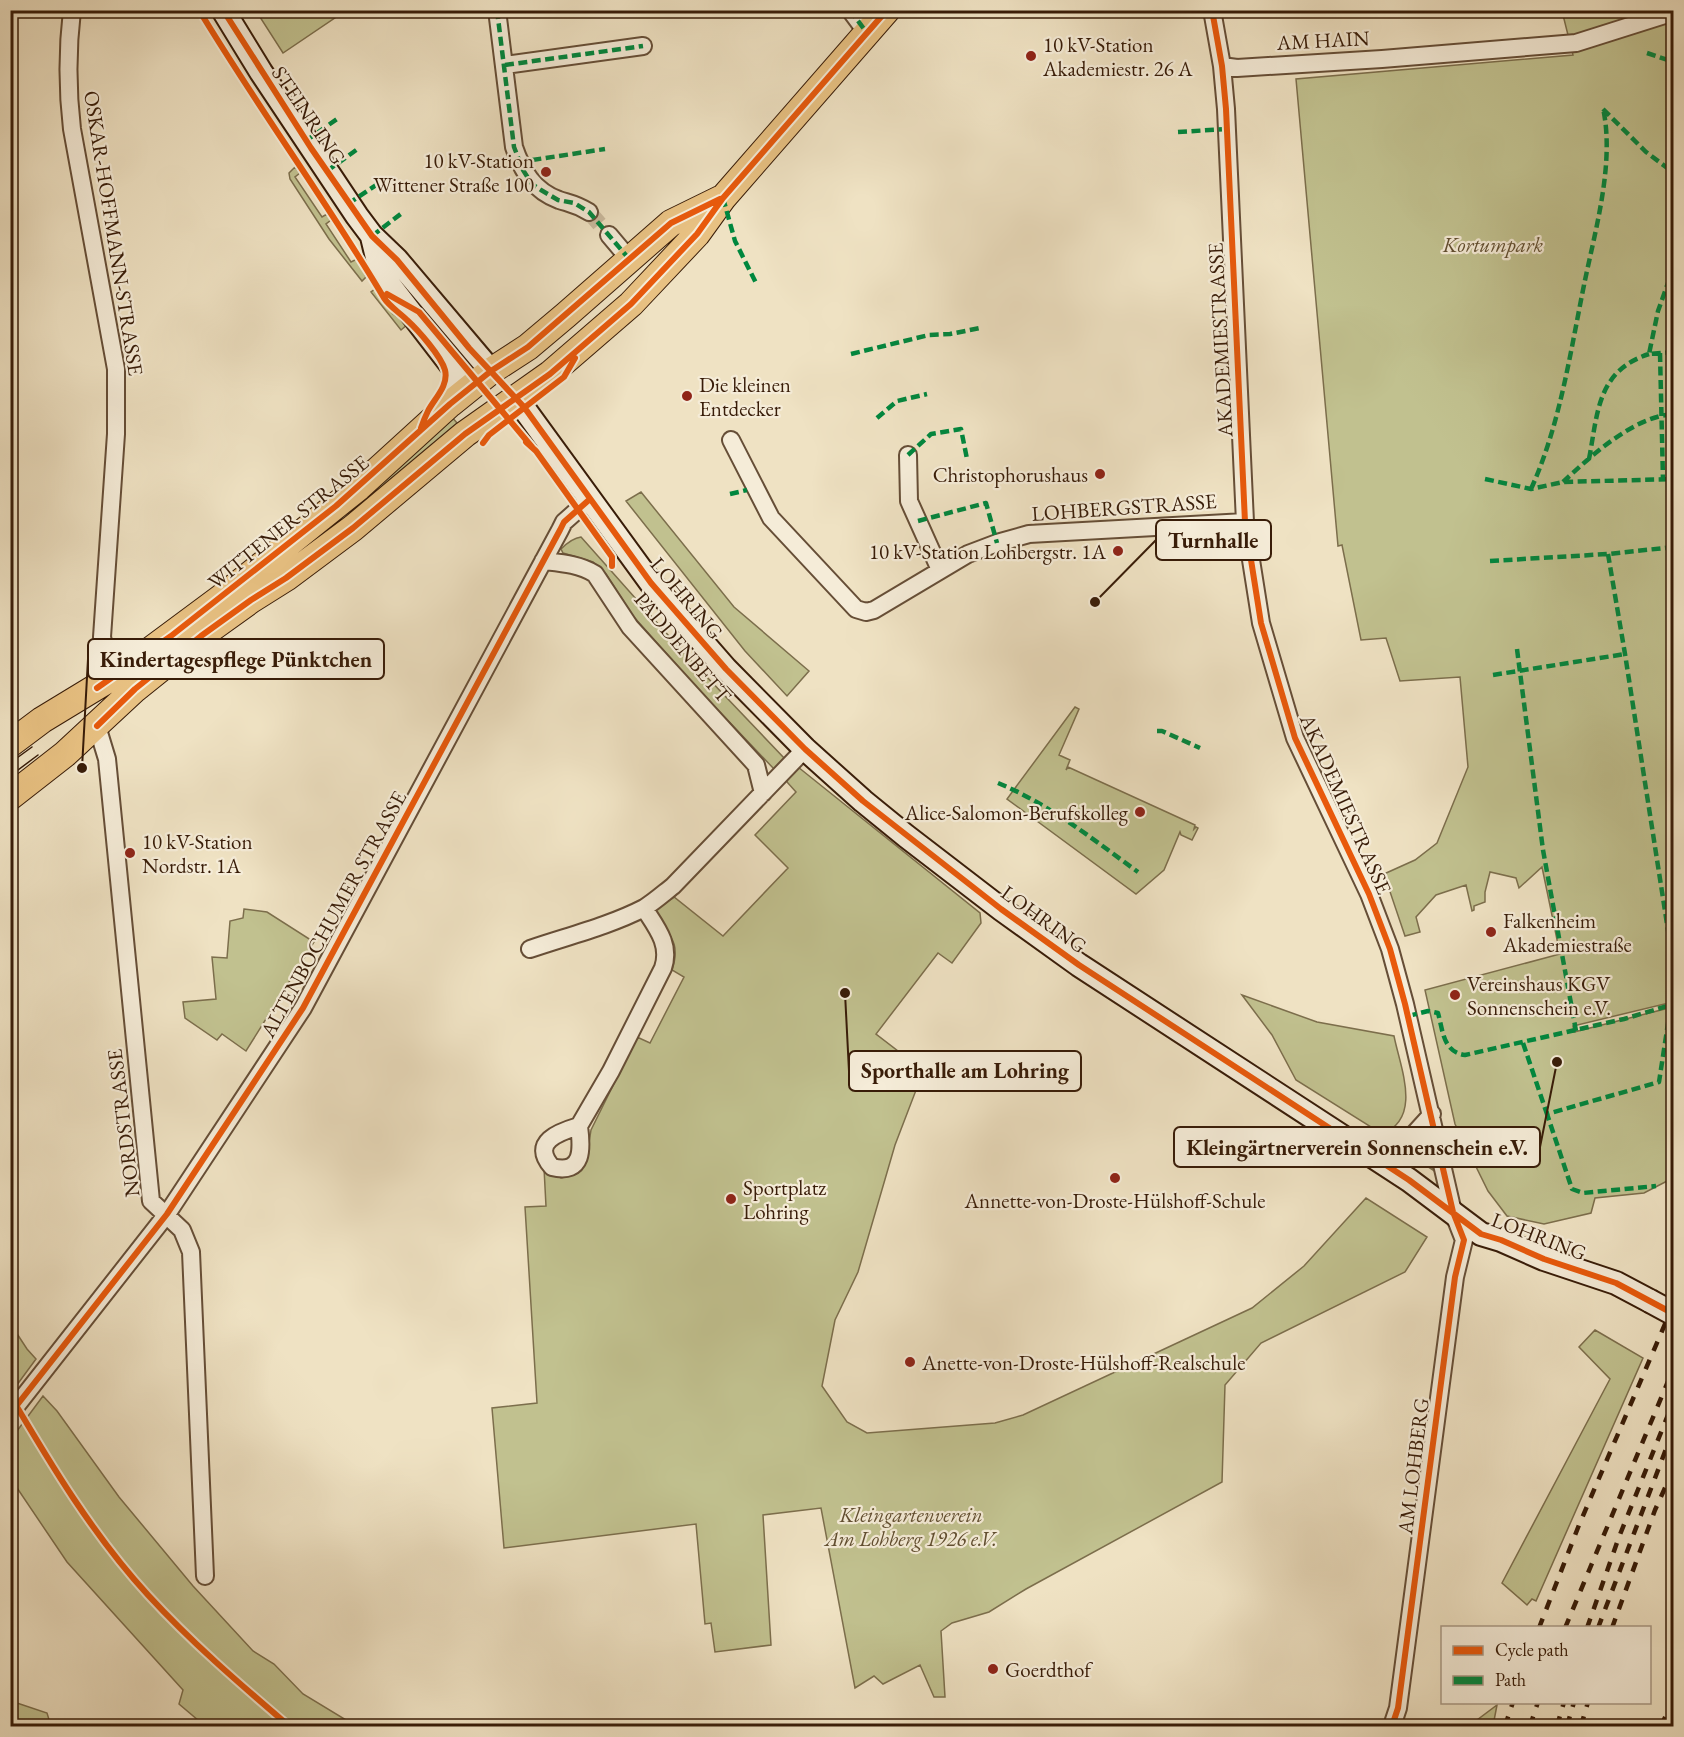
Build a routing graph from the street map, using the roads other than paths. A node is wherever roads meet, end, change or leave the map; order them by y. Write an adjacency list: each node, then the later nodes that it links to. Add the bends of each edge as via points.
1 (72, 10): 27 (street, OSKAR-HOFFMANN-STRASSE, via 67,50 72,129 116,369 116,434 102,637 105,650)
2 (223, 10): 14 (street, STEINRING)
3 (497, 10): 10 (street)
4 (850, 10): 8 (street)
5 (887, 10): 8 (main road, WITTENER STRASSE)
6 (1212, 10): 11 (street, AKADEMIESTRASSE)
7 (1674, 12): 11 (street, AM HAIN, via 1576,43 1371,60)
8 (867, 33): 12 (main road, WITTENER STRASSE)
9 (643, 46): 10 (street)
10 (505, 65): 13 (street, via 514,147 523,170 541,190)
11 (1222, 66): 24 (street, AKADEMIESTRASSE)
12 (723, 198): 16 (main road, WITTENER STRASSE, via 671,223); 17 (main road, WITTENER STRASSE, via 664,271)
13 (589, 212)
14 (372, 236): 18 (street, STEINRING); 20 (street, STEINRING, via 381,274 455,370 453,388)
15 (609, 236): 16 (street)
16 (630, 260): 17 (main road, WITTENER STRASSE, via 633,280 627,291 592,326); 18 (main road, WITTENER STRASSE, via 528,347)
17 (581, 347): 19 (main road, WITTENER STRASSE)
18 (491, 371): 19 (main road); 20 (main road, WITTENER STRASSE)
19 (517, 399): 23 (street, LOHRING); 29 (main road, WITTENER STRASSE, via 465,434 353,528 201,636 135,689)
20 (430, 423): 27 (main road, WITTENER STRASSE, via 328,513)
21 (731, 440): 26 (street, LOHBERGSTRASSE, via 771,518 856,609 874,610)
22 (908, 455): 26 (street, via 909,501)
23 (590, 499): 25 (street, ALTENBOCHUMER STRASSE, via 564,522); 31 (street, LOHRING, via 657,590 726,669)
24 (1245, 522): 26 (street, LOHBERGSTRASSE, via 1029,534 978,551); 37 (street, AKADEMIESTRASSE, via 1261,623 1295,738 1369,894 1390,949)
25 (543, 561): 33 (street, PADDENBETT, via 570,564 595,574 630,627 756,765); 41 (street, ALTENBOCHUMER STRASSE, via 303,1008)
26 (940, 570)
27 (121, 672): 28 (main road, WITTENER STRASSE)
28 (42, 720): 30 (main road, WITTENER STRASSE); 32 (main road)
29 (97, 726): 32 (main road, WITTENER STRASSE); 41 (street, NORDSTRASSE, via 107,759 152,1201)
30 (10, 744)
31 (805, 749): 33 (street); 39 (street, LOHRING, via 906,836 1045,942)
32 (65, 754): 34 (main road, WITTENER STRASSE)
33 (763, 794): 35 (street, via 674,885)
34 (10, 797)
35 (644, 908): 36 (street); 38 (street, via 665,944 667,956 611,1071)
36 (530, 949)
37 (1432, 1114): 39 (street); 40 (street, AKADEMIESTRASSE)
38 (579, 1126)
39 (1381, 1164): 40 (street, LOHRING)
40 (1453, 1212): 42 (street, LOHRING, bridge, via 1481,1234 1616,1283); 45 (street, AM LOHBERG, via 1464,1240 1455,1277 1398,1708)
41 (167, 1214): 43 (street, ALTENBOCHUMER STRASSE); 44 (street, NORDSTRASSE, via 182,1230 191,1252)
42 (1674, 1314)
43 (10, 1414)
44 (205, 1576)
45 (1392, 1726)

